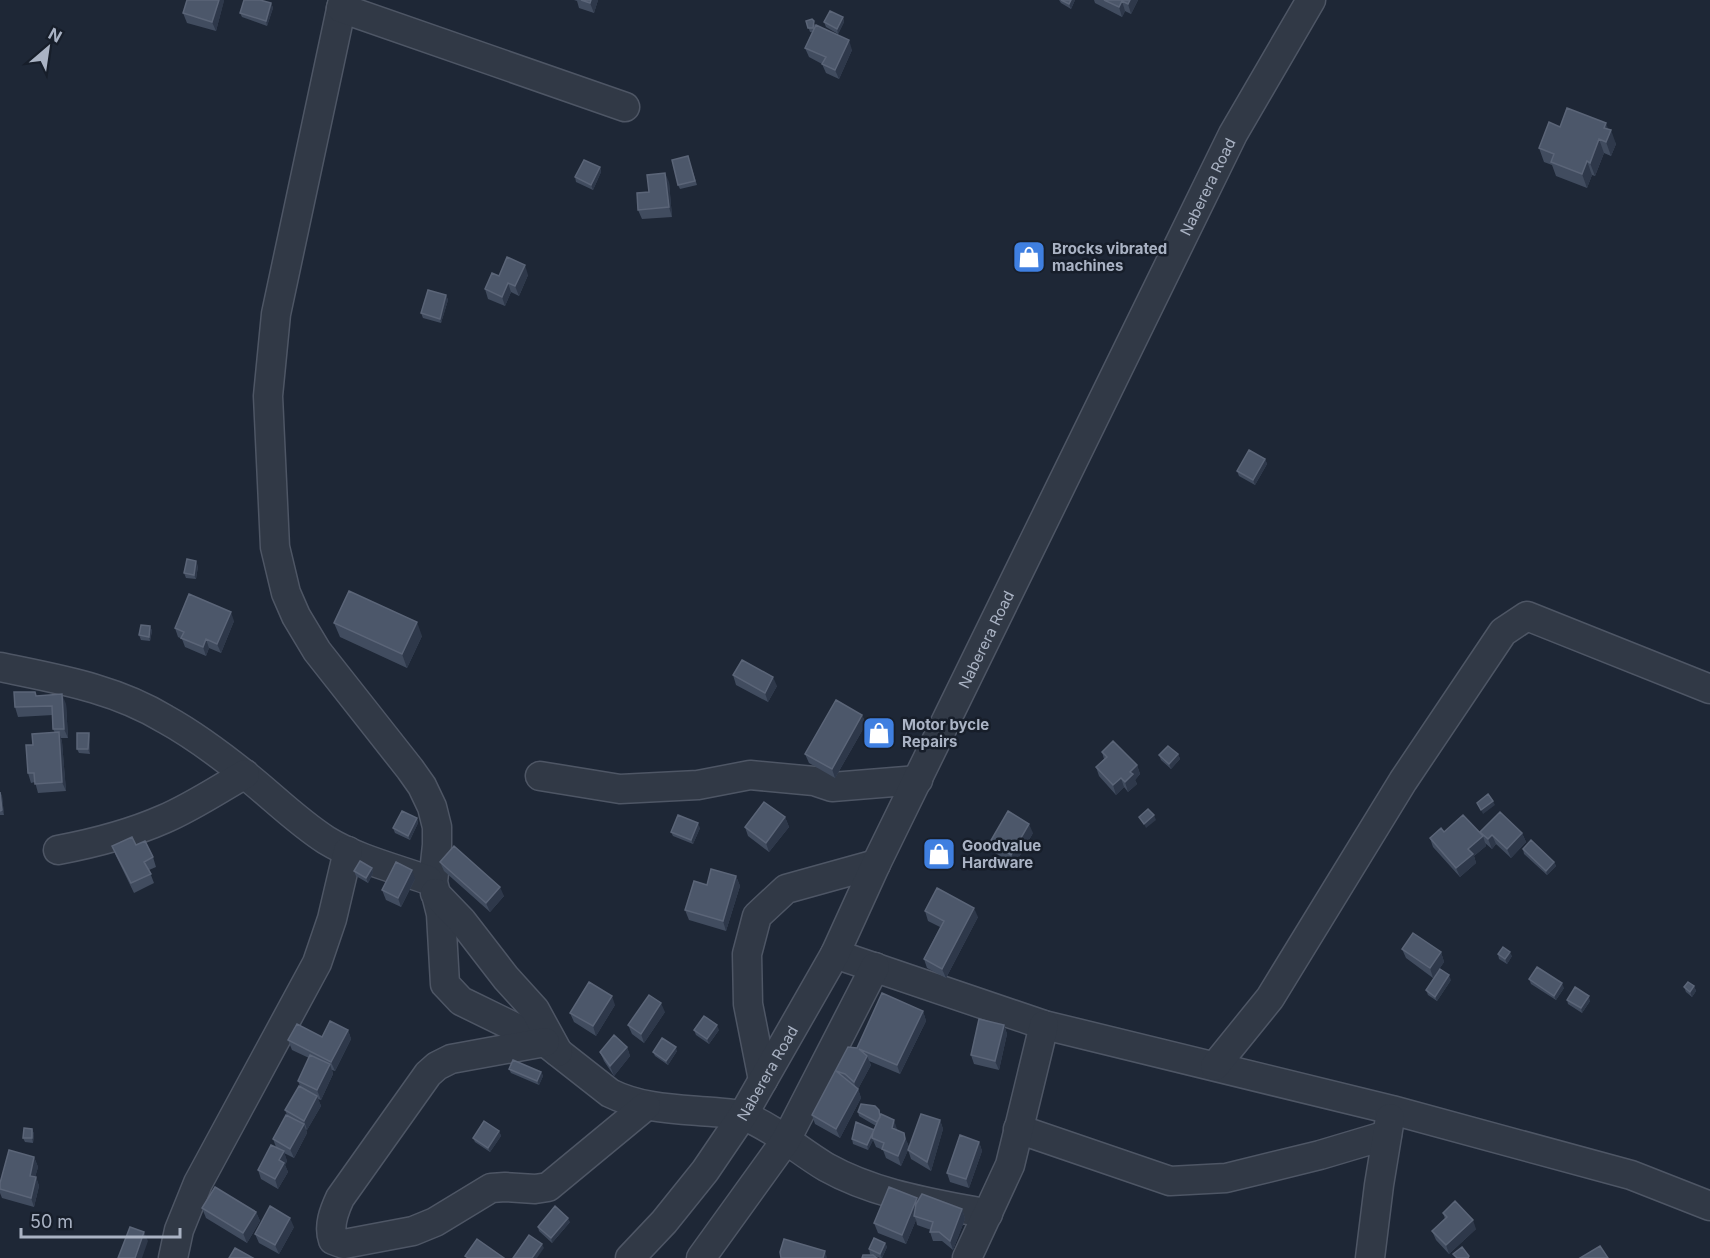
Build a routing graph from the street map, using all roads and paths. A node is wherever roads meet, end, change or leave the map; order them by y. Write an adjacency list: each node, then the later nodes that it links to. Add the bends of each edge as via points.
1 (1311, 0): 8 (street, Naberera Road, via 1233,134)
2 (342, 4): 3 (street); 12 (street, via 276,314 268,396 274,547 286,592 317,651 422,786 432,807 438,845)
3 (625, 107)
4 (0, 667): 6 (street, via 80,684 133,702 165,718)
5 (1710, 689): 17 (street, via 1527,616 1503,632 1402,781 1270,998)
6 (245, 774): 9 (street, via 141,829); 10 (street, via 313,831)
7 (540, 777): 8 (street, via 620,789 698,785 750,775 814,781 832,787)
8 (918, 780): 11 (street, Naberera Road)
9 (58, 850)
10 (348, 851): 12 (street); 26 (street, via 317,963 198,1184 179,1230)
11 (876, 864): 13 (street, Naberera Road); 18 (street, via 786,889 757,916 747,954 748,1004)
12 (434, 887): 16 (street, via 535,1010); 16 (street, via 441,914 445,984 460,1001)
13 (835, 954): 14 (street); 18 (street, Naberera Road)
14 (875, 967): 15 (street); 23 (street)
15 (1044, 1025): 17 (street); 22 (street)
16 (552, 1048): 19 (street, via 610,1093); 19 (street, via 451,1059 436,1066 340,1198 333,1217 333,1240 344,1244 413,1232 491,1188 548,1186)
17 (1215, 1066): 21 (street)
18 (763, 1080): 20 (street, Naberera Road)
19 (646, 1106): 20 (street)
20 (743, 1115): 23 (street); 27 (street, Naberera Road, via 705,1171)
21 (1390, 1123): 22 (street, via 1320,1155 1226,1178 1170,1181); 24 (street, via 1631,1175); 30 (street)
22 (1018, 1129): 25 (street, via 1010,1165)
23 (786, 1140): 25 (street, via 826,1167 871,1187); 28 (street)
24 (1710, 1206)
25 (988, 1214): 29 (street)
26 (173, 1258)
27 (630, 1258)
28 (701, 1258)
29 (967, 1258)
30 (1370, 1258)

